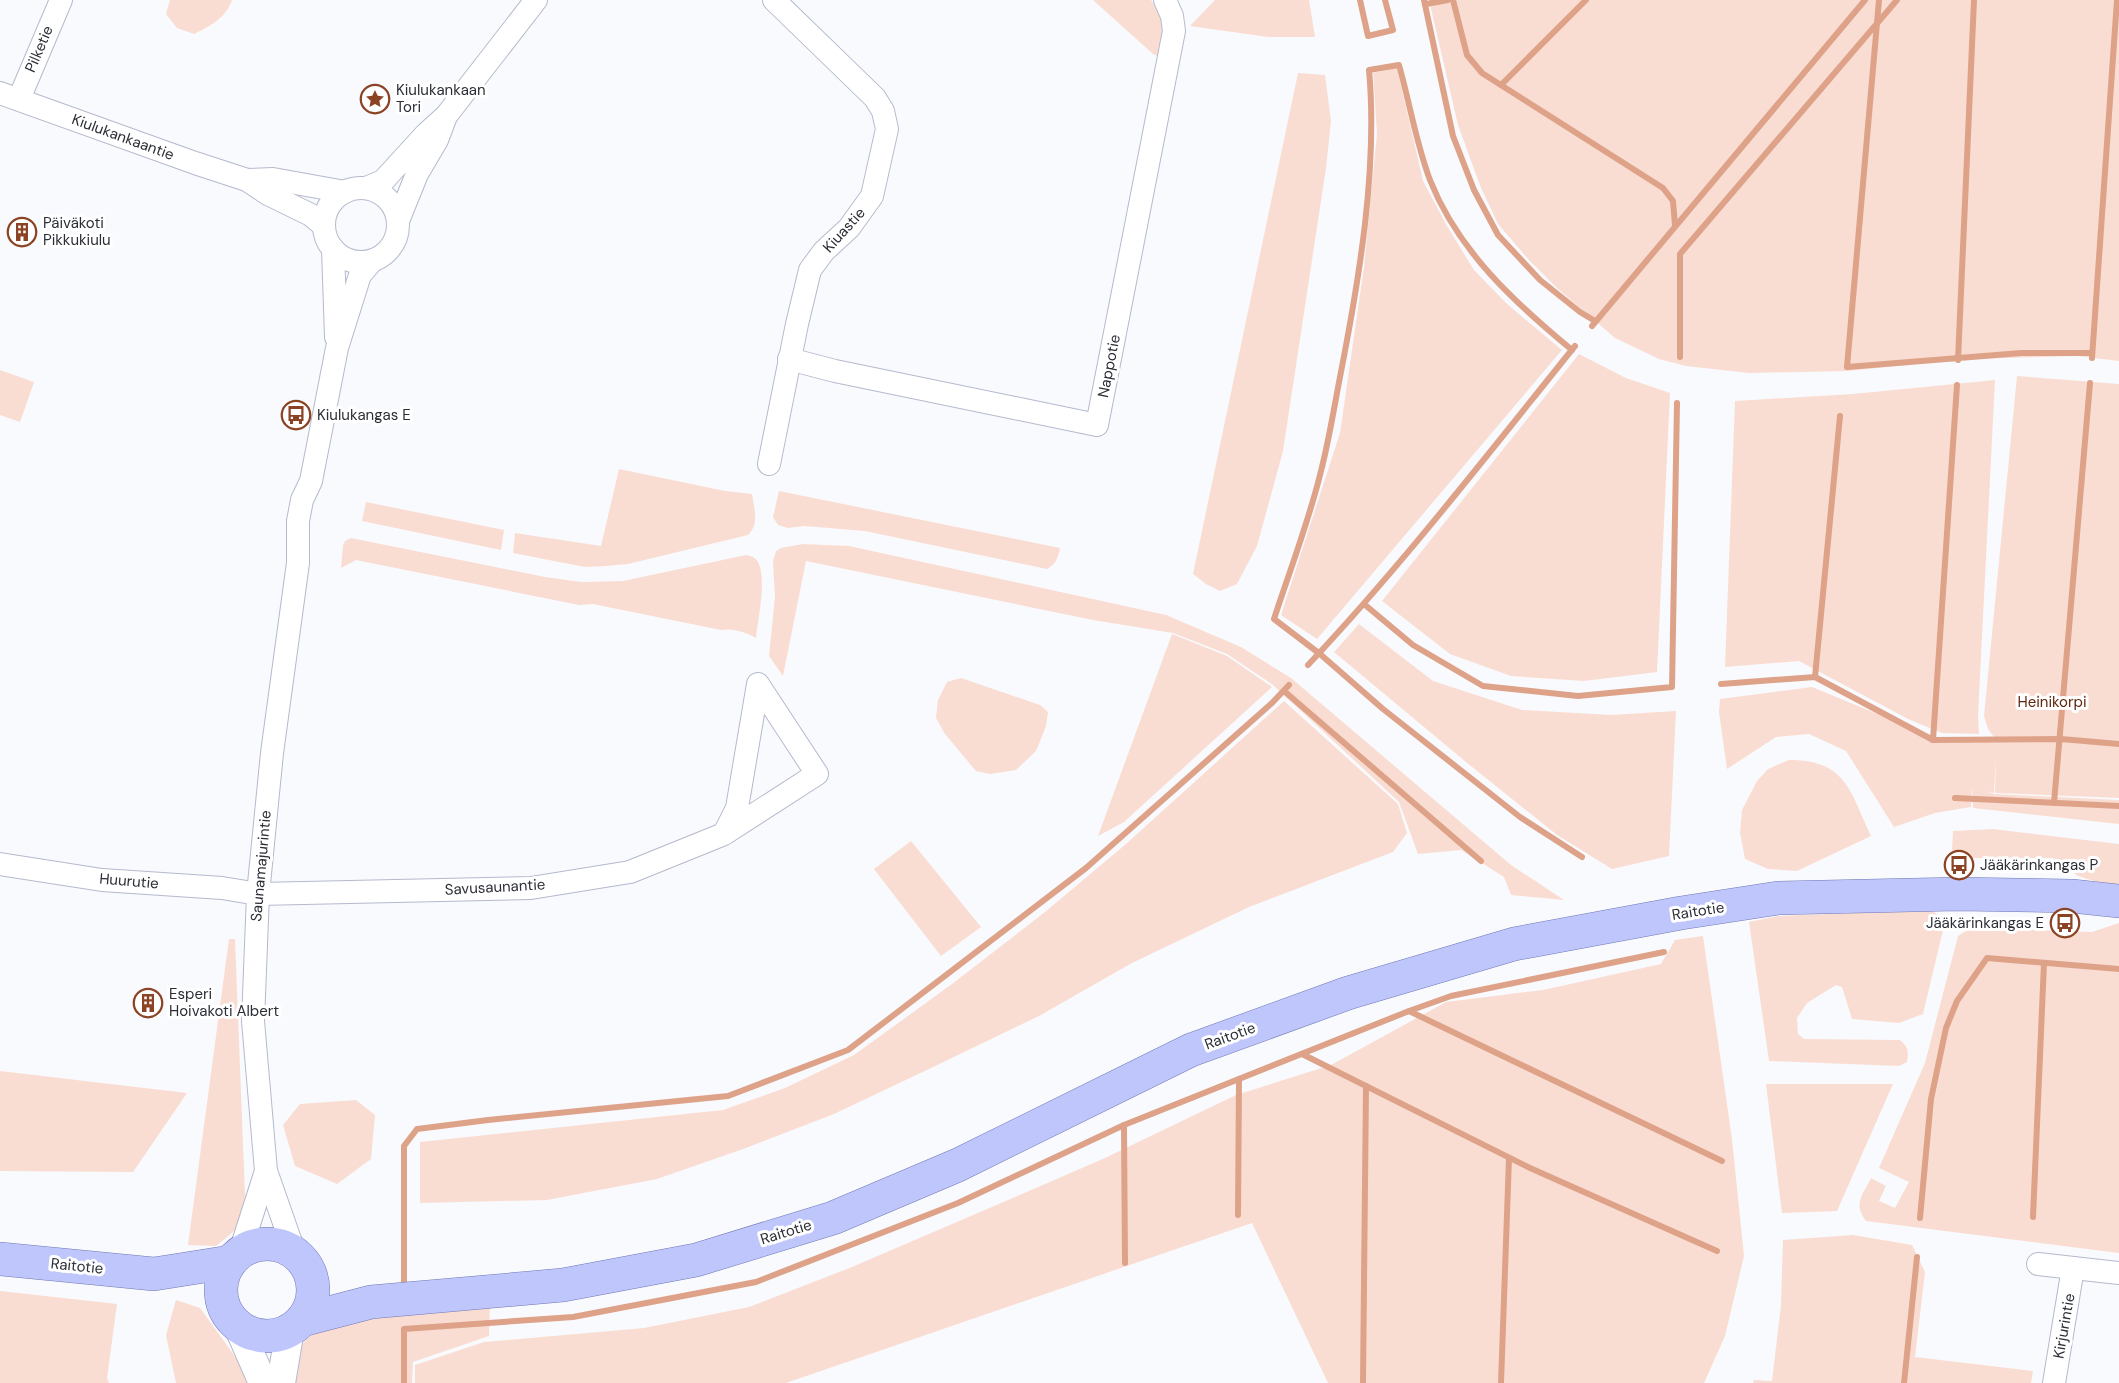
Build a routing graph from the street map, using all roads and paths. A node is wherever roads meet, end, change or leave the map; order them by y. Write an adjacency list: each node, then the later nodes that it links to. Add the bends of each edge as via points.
1 (61, 0): 5 (street, Pilketie)
2 (536, 0): 6 (street)
3 (774, 0): 14 (street, Kiuastie, via 875,98 887,129 872,196 810,270)
4 (1164, 0): 14 (street, Nappotie, via 1174,31 1097,424)
5 (10, 96): 7 (street, Kiulukankaantie)
6 (446, 116): 8 (street, via 383,181); 9 (street)
7 (248, 180): 8 (street, Kiulukankaantie, via 273,179); 10 (street, Kiulukankaantie)
8 (356, 190): 9 (street, via 377,192 388,199); 10 (street, via 329,206)
9 (398, 221): 12 (street, via 392,246)
10 (324, 226): 11 (street)
11 (333, 249): 12 (street, via 351,261); 13 (street, Saunamajurintie)
12 (372, 261): 13 (street, Saunamajurintie, via 360,275)
13 (337, 348): 18 (street, Saunamajurintie, via 311,481 298,521 298,563 272,753)
14 (789, 359): 15 (street, Kiuastie)
15 (769, 464)
16 (724, 834): 16 (street, Savusaunantie, via 817,774 758,684 736,808); 18 (street, Savusaunantie, via 630,872 531,888)
17 (0, 864): 18 (street, Huurutie, via 102,880)
18 (258, 894): 20 (street, Saunamajurintie, via 253,1021)
19 (2119, 901): 28 (main road, Raitotie, via 1958,894 1778,898 1514,944 1348,993 1191,1050 958,1165 833,1218 696,1260 562,1285)
20 (266, 1171): 21 (street, Saunamajurintie); 24 (street, Saunamajurintie)
21 (235, 1257): 24 (main road, Raitotie, via 253,1245 268,1244 282,1246); 27 (main road, Raitotie); 29 (main road, via 222,1281)
22 (0, 1259): 27 (main road, Raitotie)
23 (2038, 1264): 25 (street)
24 (303, 1266): 28 (main road, Raitotie); 30 (main road, via 313,1293 309,1307)
25 (2073, 1268): 26 (street); 33 (street, Kirjurintie)
26 (2119, 1273)
27 (154, 1274): 29 (main road, Raitotie)
28 (371, 1302): 30 (main road, Raitotie)
29 (230, 1314): 30 (main road, via 250,1333 264,1336 278,1335); 31 (street)
30 (296, 1325): 32 (street)
31 (263, 1383)
32 (281, 1383)
33 (2054, 1383)

